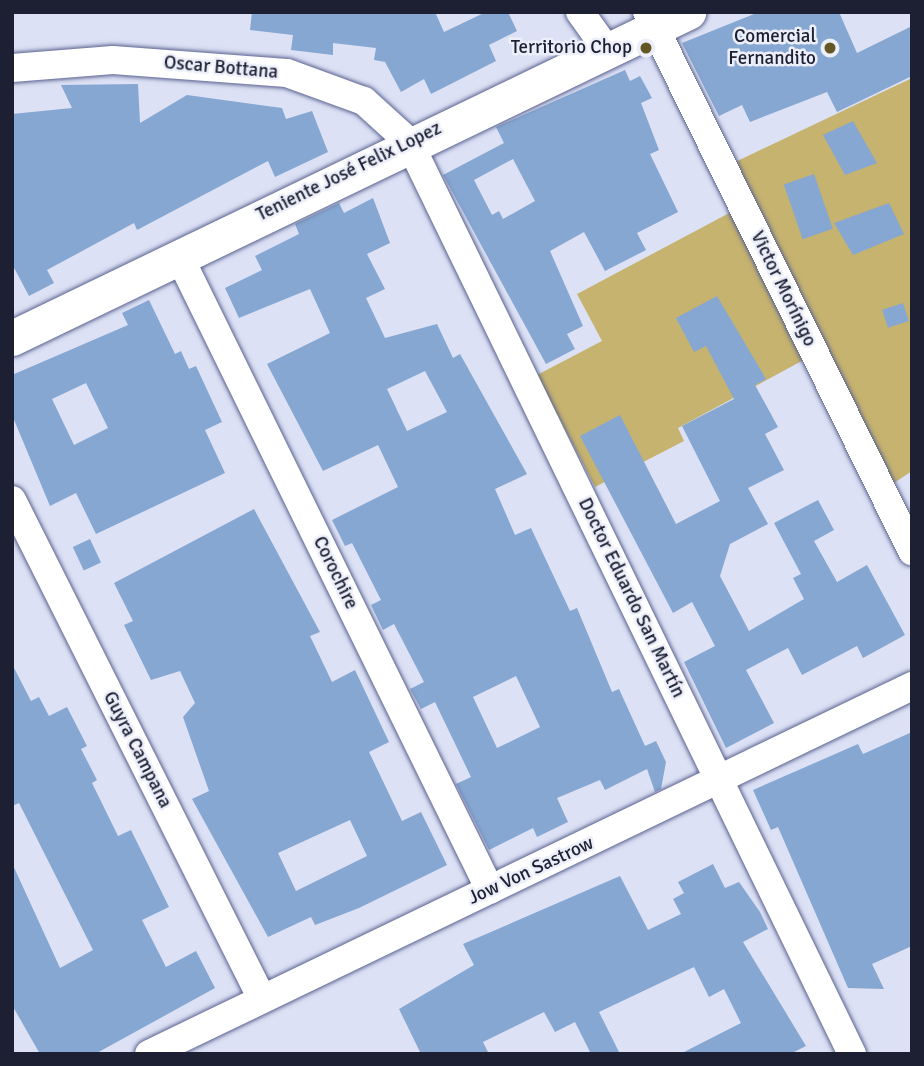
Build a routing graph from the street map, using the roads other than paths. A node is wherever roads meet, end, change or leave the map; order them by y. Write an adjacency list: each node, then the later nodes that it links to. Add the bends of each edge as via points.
1 (580, 12): 4 (street)
2 (688, 12): 3 (main road, Teniente José Felix Lopez)
3 (651, 20): 4 (main road, Teniente José Felix Lopez); 10 (street, Victor Morínigo)
4 (607, 50): 6 (main road, Teniente José Felix Lopez)
5 (12, 68): 6 (street, Oscar Bottana, via 113,60 287,73 363,101)
6 (409, 142): 7 (main road, Teniente José Felix Lopez); 12 (street, Doctor Eduardo San Martín)
7 (179, 256): 8 (main road, Teniente José Felix Lopez); 13 (street, Corochire)
8 (12, 338)
9 (12, 500): 14 (street, Guyra Campana)
10 (912, 551)
11 (912, 686): 12 (street, Jow Von Sastrow)
12 (720, 780): 13 (street, Jow Von Sastrow); 16 (street, Doctor Eduardo San Martín)
13 (490, 890): 14 (street, Jow Von Sastrow)
14 (262, 999): 15 (street, Jow Von Sastrow)
15 (149, 1054)
16 (852, 1054)

